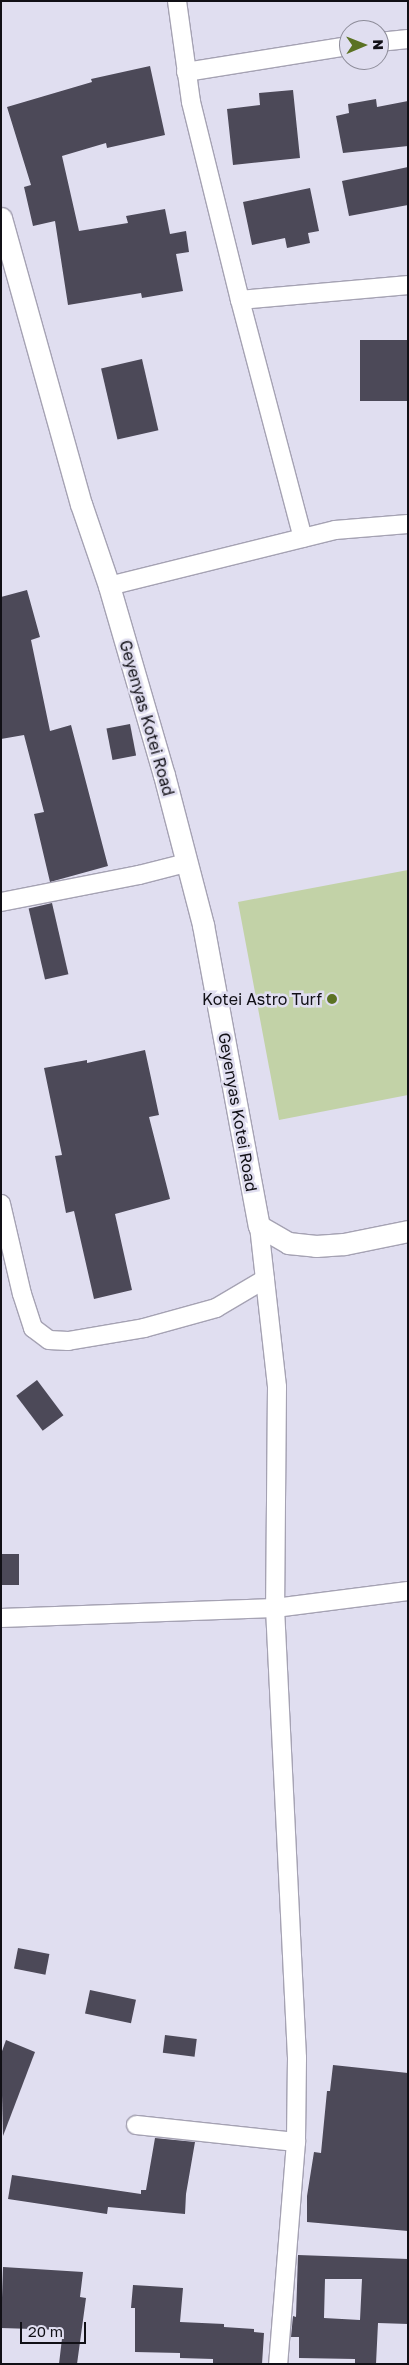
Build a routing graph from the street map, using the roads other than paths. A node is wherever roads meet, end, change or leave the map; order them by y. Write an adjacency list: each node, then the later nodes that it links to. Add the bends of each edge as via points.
1 (177, 1): 5 (street)
2 (408, 39): 3 (street)
3 (389, 41)
4 (339, 48): 5 (street)
5 (186, 72): 8 (street)
6 (1, 218): 11 (street, Geyenyas Kotei Road, via 81,504)
7 (408, 285): 8 (street)
8 (240, 300): 10 (street)
9 (408, 524): 10 (street, via 335,530)
10 (303, 538): 11 (street)
11 (109, 586): 12 (street, Geyenyas Kotei Road)
12 (186, 862): 13 (street, via 139,875); 15 (street, Geyenyas Kotei Road, via 218,997)
13 (1, 902)
14 (1, 1204): 17 (street, via 33,1328 49,1340 68,1341 144,1328 216,1308)
15 (259, 1226): 16 (street, via 288,1243 316,1246); 17 (street)
16 (408, 1231)
17 (265, 1279): 19 (street, via 277,1387)
18 (408, 1591): 19 (street)
19 (275, 1608): 20 (street); 22 (street, via 296,2058)
20 (1, 1618)
21 (136, 2125): 22 (street)
22 (296, 2142): 23 (street)
23 (278, 2364)

